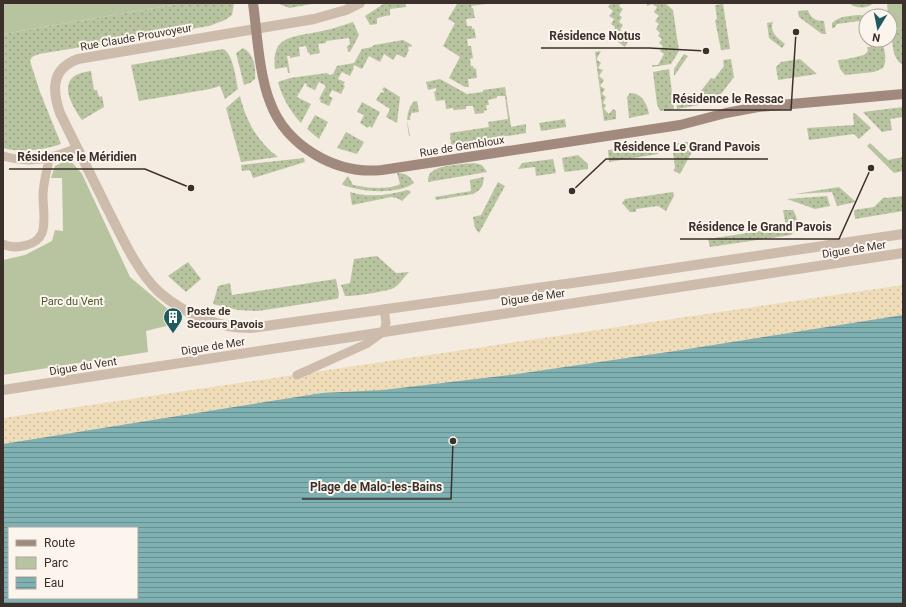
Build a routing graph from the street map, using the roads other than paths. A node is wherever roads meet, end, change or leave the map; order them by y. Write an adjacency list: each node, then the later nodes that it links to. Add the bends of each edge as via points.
1 (253, 3): 3 (street, Rue de Gembloux)
2 (360, 3): 3 (street, Rue Claude Prouvoyeur, via 325,17)
3 (256, 28): 4 (street, Rue de Gembloux, via 267,95 279,120 315,155 330,163 355,170 382,170 663,128 758,107); 5 (street, Rue Claude Prouvoyeur, via 70,62 58,74 55,93 60,113)
4 (903, 94)
5 (77, 148): 7 (lane); 12 (street, Rue Claude Prouvoyeur, via 122,239 154,287 180,307 203,319 227,326)
6 (3, 156): 7 (lane, via 28,160)
7 (49, 159): 9 (lane, via 44,187 42,233 37,240 23,246 11,247)
8 (903, 234): 11 (street, Digue de Mer)
9 (3, 244)
10 (903, 253): 13 (street, Digue de Mer)
11 (384, 309): 12 (street, Digue de Mer); 13 (lane)
12 (251, 328)
13 (384, 331): 14 (street, Digue de Mer); 15 (lane, via 366,344)
14 (167, 365): 16 (street, Digue du Vent)
15 (297, 375)
16 (3, 390)

